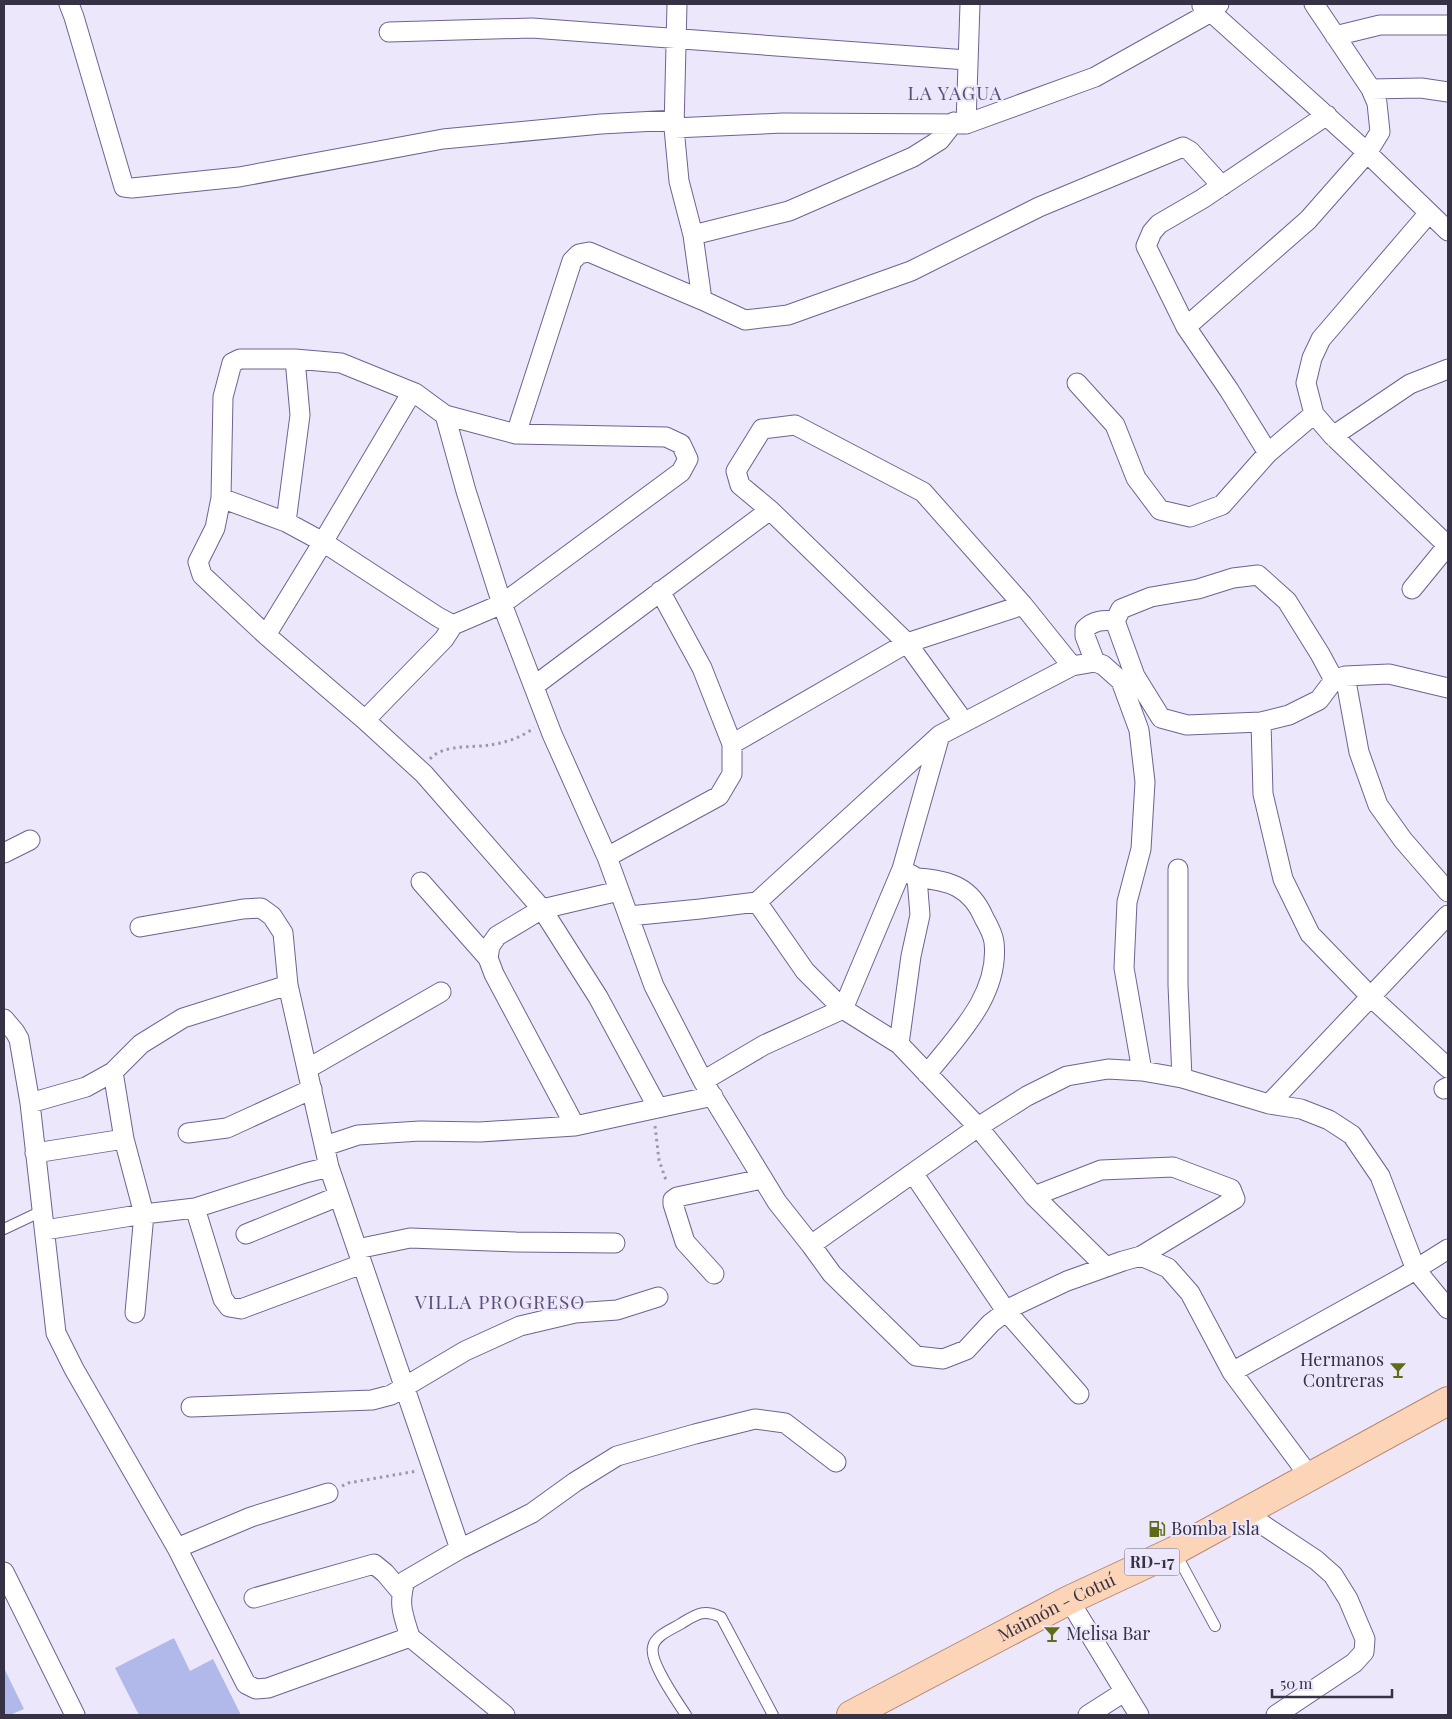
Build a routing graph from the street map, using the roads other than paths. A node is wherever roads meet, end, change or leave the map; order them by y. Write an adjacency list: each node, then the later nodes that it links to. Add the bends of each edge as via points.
1 (678, 4): 9 (street)
2 (970, 4): 10 (street)
3 (1314, 4): 8 (street)
4 (1210, 6): 13 (street); 14 (street, via 1095,77)
5 (76, 8): 15 (street, via 124,187 239,177 443,139 602,124)
6 (1448, 25): 8 (street, via 1380,25)
7 (389, 32): 9 (street, via 532,28)
8 (1335, 36): 11 (street)
9 (676, 38): 10 (street); 15 (street)
10 (967, 60): 14 (street)
11 (1371, 89): 12 (street, via 1421,88); 16 (street, via 1380,132)
12 (1448, 92)
13 (1327, 115): 16 (street); 17 (street)
14 (960, 123): 15 (street); 20 (street, via 913,157 789,211)
15 (675, 124): 20 (street, via 679,181)
16 (1367, 153): 18 (street); 22 (street, via 1308,220)
17 (1222, 186): 21 (street, via 1184,147 1039,207 911,271 788,315 745,320); 22 (street, via 1159,224 1146,246)
18 (1429, 213): 19 (street); 27 (street, via 1321,339 1306,383)
19 (1448, 230)
20 (693, 235): 21 (street)
21 (702, 300): 29 (street, via 590,252 579,254 572,261)
22 (1186, 327): 31 (street)
23 (295, 359): 26 (street, via 341,363); 32 (street, via 240,359 232,363 223,397); 34 (street, via 300,414)
24 (1448, 369): 30 (street, via 1410,384)
25 (1077, 384): 31 (street, via 1115,425 1136,478 1160,510 1190,517 1222,505)
26 (414, 393): 28 (street); 35 (street)
27 (1314, 414): 30 (street); 31 (street)
28 (446, 415): 29 (street); 39 (street)
29 (516, 434): 39 (street, via 666,437 681,444 688,459 681,472)
30 (1333, 436): 36 (street)
31 (1268, 453)
32 (221, 498): 34 (street); 43 (street, via 215,528 198,562 199,568 202,575)
33 (770, 510): 38 (street); 40 (street, via 740,486 736,471 762,429 795,425 923,492); 44 (street)
34 (286, 522): 35 (street)
35 (323, 542): 42 (street); 43 (street)
36 (1448, 545): 37 (street)
37 (1412, 589)
38 (660, 591): 48 (street); 54 (street, via 702,668)
39 (502, 604): 42 (street); 48 (street)
40 (1023, 605): 44 (street); 46 (street)
41 (1115, 621): 45 (street, via 1103,620 1085,629); 47 (street, via 1121,609 1150,597 1258,575 1287,601 1320,654); 52 (street, via 1135,676 1161,718 1187,725)
42 (453, 625): 50 (street, via 444,639)
43 (266, 635): 50 (street)
44 (907, 643): 51 (street); 54 (street)
45 (1095, 662): 46 (street); 77 (street, via 1121,681 1139,730 1145,782 1141,849 1127,902 1124,968)
46 (1072, 666): 51 (street)
47 (1340, 678): 49 (street, via 1389,674); 52 (street, via 1319,700 1289,715); 62 (street, via 1359,752 1378,805)
48 (534, 686): 57 (street)
49 (1448, 688)
50 (365, 720): 64 (street, via 424,774)
51 (964, 722): 53 (street)
52 (1262, 722): 71 (street, via 1263,794 1283,879 1310,934)
53 (940, 735): 59 (street); 63 (street)
54 (732, 744): 57 (street, via 732,774 719,796)
55 (30, 840): 56 (street)
56 (4, 853)
57 (607, 857): 61 (street)
58 (1178, 868): 80 (street)
59 (910, 874): 72 (street); 74 (street, via 920,915); 79 (street, via 958,886 979,905 994,940 995,967 976,1013)
60 (421, 882): 68 (street)
61 (619, 891): 64 (street); 66 (street)
62 (1448, 892)
63 (757, 902): 66 (street); 72 (street, via 805,971)
64 (542, 909): 68 (street, via 497,936 490,946); 85 (street, via 598,997)
65 (1448, 915): 71 (street)
66 (629, 916): 82 (street, via 654,986)
67 (140, 928): 69 (street, via 261,908 272,916 283,933)
68 (488, 958): 86 (street)
69 (288, 985): 76 (street); 78 (street, via 183,1018 141,1044)
70 (441, 992): 76 (street)
71 (1371, 996): 75 (street); 84 (street)
72 (842, 1009): 74 (street); 82 (street, via 764,1045)
73 (4, 1019): 83 (street, via 19,1039)
74 (898, 1044): 79 (street)
75 (1448, 1068)
76 (307, 1069): 81 (street)
77 (1142, 1071): 80 (street); 87 (street, via 1108,1069 1067,1076 1027,1096)
78 (113, 1072): 83 (street, via 86,1088); 89 (street)
79 (927, 1074): 87 (street)
80 (1182, 1078): 84 (street)
81 (312, 1089): 88 (street, via 227,1128); 90 (street)
82 (708, 1089): 85 (street); 94 (street)
83 (30, 1103): 91 (street)
84 (1269, 1104): 109 (street, via 1301,1109 1329,1120 1352,1135 1380,1176)
85 (658, 1108): 86 (street)
86 (575, 1126): 90 (street, via 358,1135)
87 (978, 1127): 93 (street); 96 (street)
88 (188, 1133)
89 (124, 1139): 91 (street); 99 (street)
90 (325, 1146): 92 (street)
91 (36, 1153): 98 (street)
92 (329, 1167): 95 (street); 97 (street)
93 (913, 1173): 104 (street); 113 (street)
94 (762, 1179): 104 (street); 110 (street, via 677,1196 673,1200 685,1242)
95 (339, 1196): 102 (street); 106 (street)
96 (1034, 1196): 107 (street, via 1101,1170 1173,1167 1231,1189 1235,1199); 108 (street)
97 (195, 1208): 99 (street); 106 (street, via 223,1298 229,1306 241,1309)
98 (42, 1211): 100 (lane); 101 (street)
99 (144, 1214): 101 (street); 114 (street)
100 (4, 1229)
101 (45, 1230): 124 (street, via 56,1333)
102 (246, 1234)
103 (615, 1243): 106 (street, via 410,1238)
104 (811, 1245): 113 (street, via 832,1274 916,1356 943,1359 966,1350 991,1322)
105 (1448, 1249): 109 (street)
106 (359, 1256): 116 (street)
107 (1141, 1256): 108 (street); 115 (street, via 1168,1268 1190,1292)
108 (1106, 1267): 113 (street, via 1038,1294)
109 (1416, 1270): 112 (street); 115 (street)
110 (714, 1274)
111 (658, 1297): 116 (street, via 617,1310 575,1312 520,1326 465,1351)
112 (1448, 1309)
113 (1006, 1311): 117 (street)
114 (135, 1313)
115 (1232, 1372): 121 (street)
116 (405, 1388): 119 (street, via 372,1400); 125 (street)
117 (1079, 1394)
118 (1448, 1401): 121 (main road, Maimón - Cotuí / RD-17)
119 (191, 1407)
120 (836, 1462): 125 (street, via 785,1423 755,1419 617,1456 532,1513)
121 (1310, 1477): 123 (main road, Maimón - Cotuí / RD-17)
122 (328, 1492): 124 (street, via 251,1517)
123 (1245, 1513): 126 (main road, Maimón - Cotuí / RD-17); 141 (street, via 1333,1575 1348,1599 1364,1639 1364,1652 1354,1663)
124 (177, 1548): 132 (street, via 246,1684 256,1689 268,1688)
125 (460, 1549): 128 (street, via 405,1581)
126 (1174, 1551): 130 (main road, Maimón - Cotuí / RD-17); 131 (lane)
127 (4, 1572): 134 (street)
128 (402, 1593): 129 (street, via 374,1564); 132 (street, via 401,1607)
129 (254, 1598)
130 (1069, 1600): 133 (street); 138 (main road, Maimón - Cotuí / RD-17)
131 (1215, 1626)
132 (410, 1637): 135 (street)
133 (1124, 1692): 139 (street); 140 (street)
134 (75, 1715)
135 (504, 1715)
136 (686, 1715): 137 (lane, via 654,1661 653,1647 660,1637 699,1613 721,1617)
137 (773, 1715)
138 (852, 1715)
139 (1088, 1715)
140 (1139, 1715)
141 (1276, 1715)

